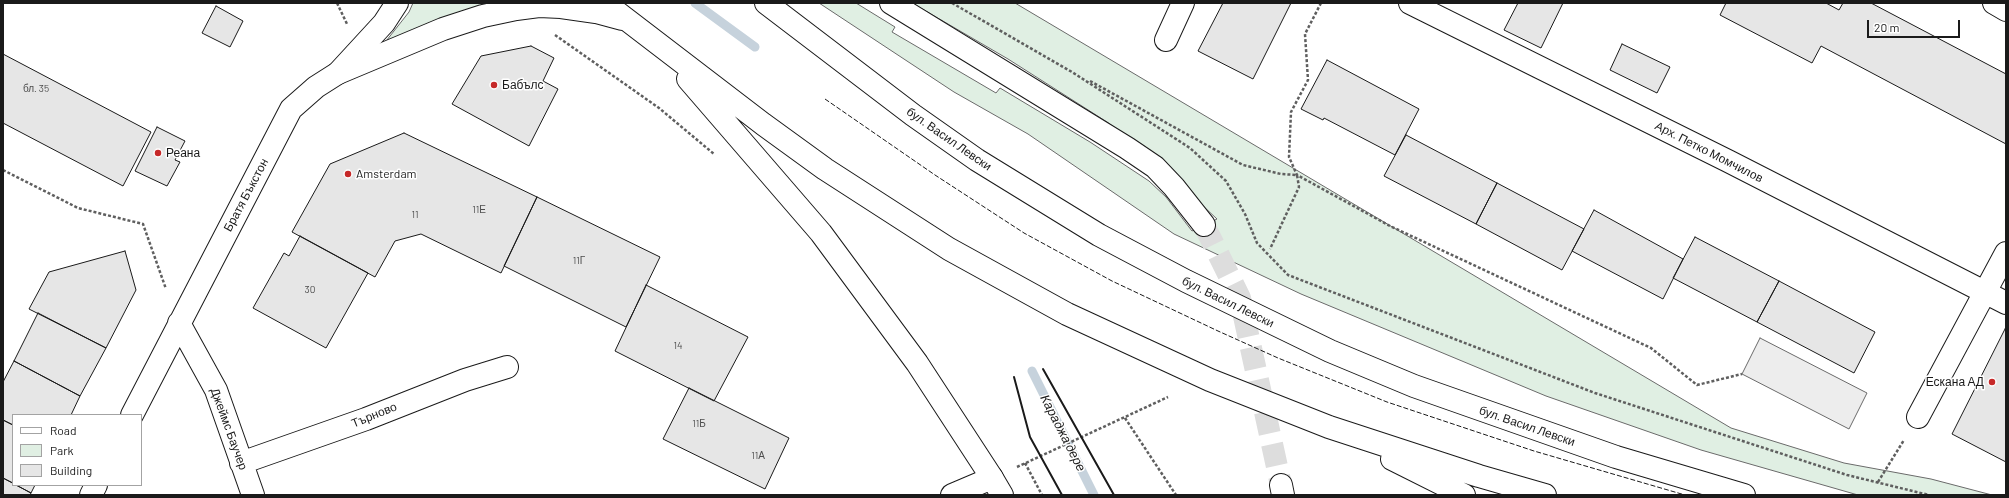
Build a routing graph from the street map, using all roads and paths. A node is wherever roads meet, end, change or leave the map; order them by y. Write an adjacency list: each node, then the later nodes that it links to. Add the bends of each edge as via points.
1 (397, 3): 16 (main road, Братя Бъкстон, via 384,23)
2 (605, 3): 12 (main road)
3 (766, 3): 46 (main road, бул. Васил Левски, via 913,115 977,160 1100,235 1186,281 1330,351 1414,386 1616,457)
4 (891, 3): 20 (main road, via 1155,167)
5 (952, 3): 15 (path)
6 (1183, 3): 13 (main road)
7 (1320, 3): 19 (path, via 1305,34 1308,80 1291,112 1290,157)
8 (1410, 3): 23 (main road, Арх. Петко Момчилов)
9 (1994, 3): 11 (main road)
10 (516, 9): 12 (main road, via 561,7 596,12); 16 (main road, via 443,29); 17 (path, via 659,108)
11 (2006, 10)
12 (628, 21): 14 (main road)
13 (1166, 40)
14 (660, 46): 32 (main road, via 825,169 1003,280 1122,341 1210,380); 38 (main road, via 820,233 917,363)
15 (1072, 72): 19 (path, via 1243,165); 36 (path, via 1190,148 1226,181 1245,214 1257,243 1288,275 1595,393)
16 (338, 73): 25 (main road, Братя Бъкстон, via 316,86 291,109)
17 (718, 156)
18 (3, 170): 25 (path, via 78,208 143,224)
19 (1297, 175): 21 (path, via 1299,188); 27 (path, via 1390,226 1651,348 1697,384)
20 (1204, 225)
21 (1270, 249)
22 (2006, 253): 23 (main road)
23 (1987, 292): 24 (main road, Арх. Петко Момчилов); 30 (main road)
24 (2006, 303)
25 (179, 323): 29 (main road, Братя Бъкстон); 34 (main road, Джеймс Баучер, via 216,390)
26 (507, 367): 34 (main road, Търново, via 465,380 366,419)
27 (1742, 374)
28 (1168, 398): 31 (path)
29 (133, 414)
30 (1918, 417): 36 (path)
31 (1125, 418): 33 (path); 43 (path)
32 (1329, 427): 44 (main road); 45 (main road)
33 (1039, 457)
34 (241, 463): 40 (main road, Джеймс Баучер)
35 (1025, 463): 42 (path)
36 (1878, 482): 47 (path)
37 (96, 486): 39 (main road)
38 (997, 487): 41 (main road)
39 (91, 495)
40 (253, 495)
41 (952, 495)
42 (1042, 495)
43 (1176, 495)
44 (1464, 495)
45 (1545, 495)
46 (1744, 495)
47 (1929, 495)

